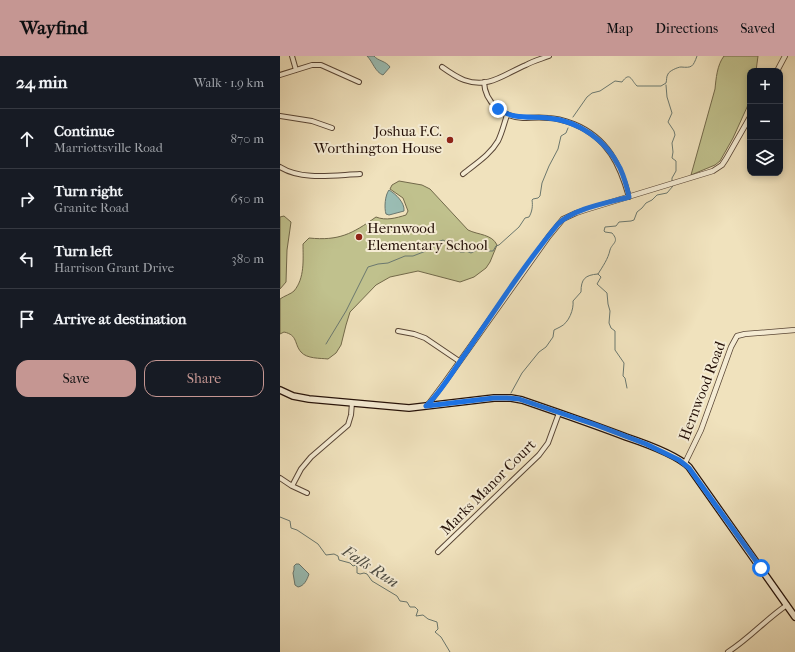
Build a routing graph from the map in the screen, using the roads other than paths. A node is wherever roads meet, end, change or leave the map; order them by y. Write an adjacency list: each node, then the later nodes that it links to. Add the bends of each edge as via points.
1 (292, 56): 6 (street)
2 (549, 56): 9 (street, via 497,80)
3 (785, 56): 5 (street)
4 (442, 67): 9 (street, via 464,80)
5 (779, 68)
6 (296, 70): 7 (street); 8 (street, via 321,65)
7 (280, 75)
8 (359, 82)
9 (484, 82): 10 (street, via 485,92 490,101)
10 (507, 114): 16 (street, via 495,146); 17 (street, via 523,118 558,119 590,133 605,146 616,161)
11 (280, 116): 13 (street, via 312,121)
12 (747, 122): 17 (street, via 718,169)
13 (332, 128)
14 (280, 167): 15 (street, via 291,173 307,176)
15 (360, 174)
16 (463, 174)
17 (629, 197): 20 (street, via 563,219)
18 (795, 330): 25 (street, Hernwood Road, via 737,336 725,360 701,430)
19 (398, 331): 20 (street, via 424,338)
20 (459, 361): 23 (street)
21 (280, 390): 22 (main road, via 305,398)
22 (352, 403): 23 (main road, via 409,408); 27 (street, via 348,425 311,457)
23 (426, 406): 24 (main road, via 507,398 522,400)
24 (559, 413): 25 (main road, via 646,444); 29 (street, Marks Manor Court, via 548,443 539,455)
25 (685, 463): 30 (main road)
26 (280, 478): 27 (street)
27 (292, 486): 28 (street)
28 (307, 493)
29 (438, 552)
30 (787, 604): 31 (main road); 32 (street)
31 (795, 617)
32 (728, 652)

